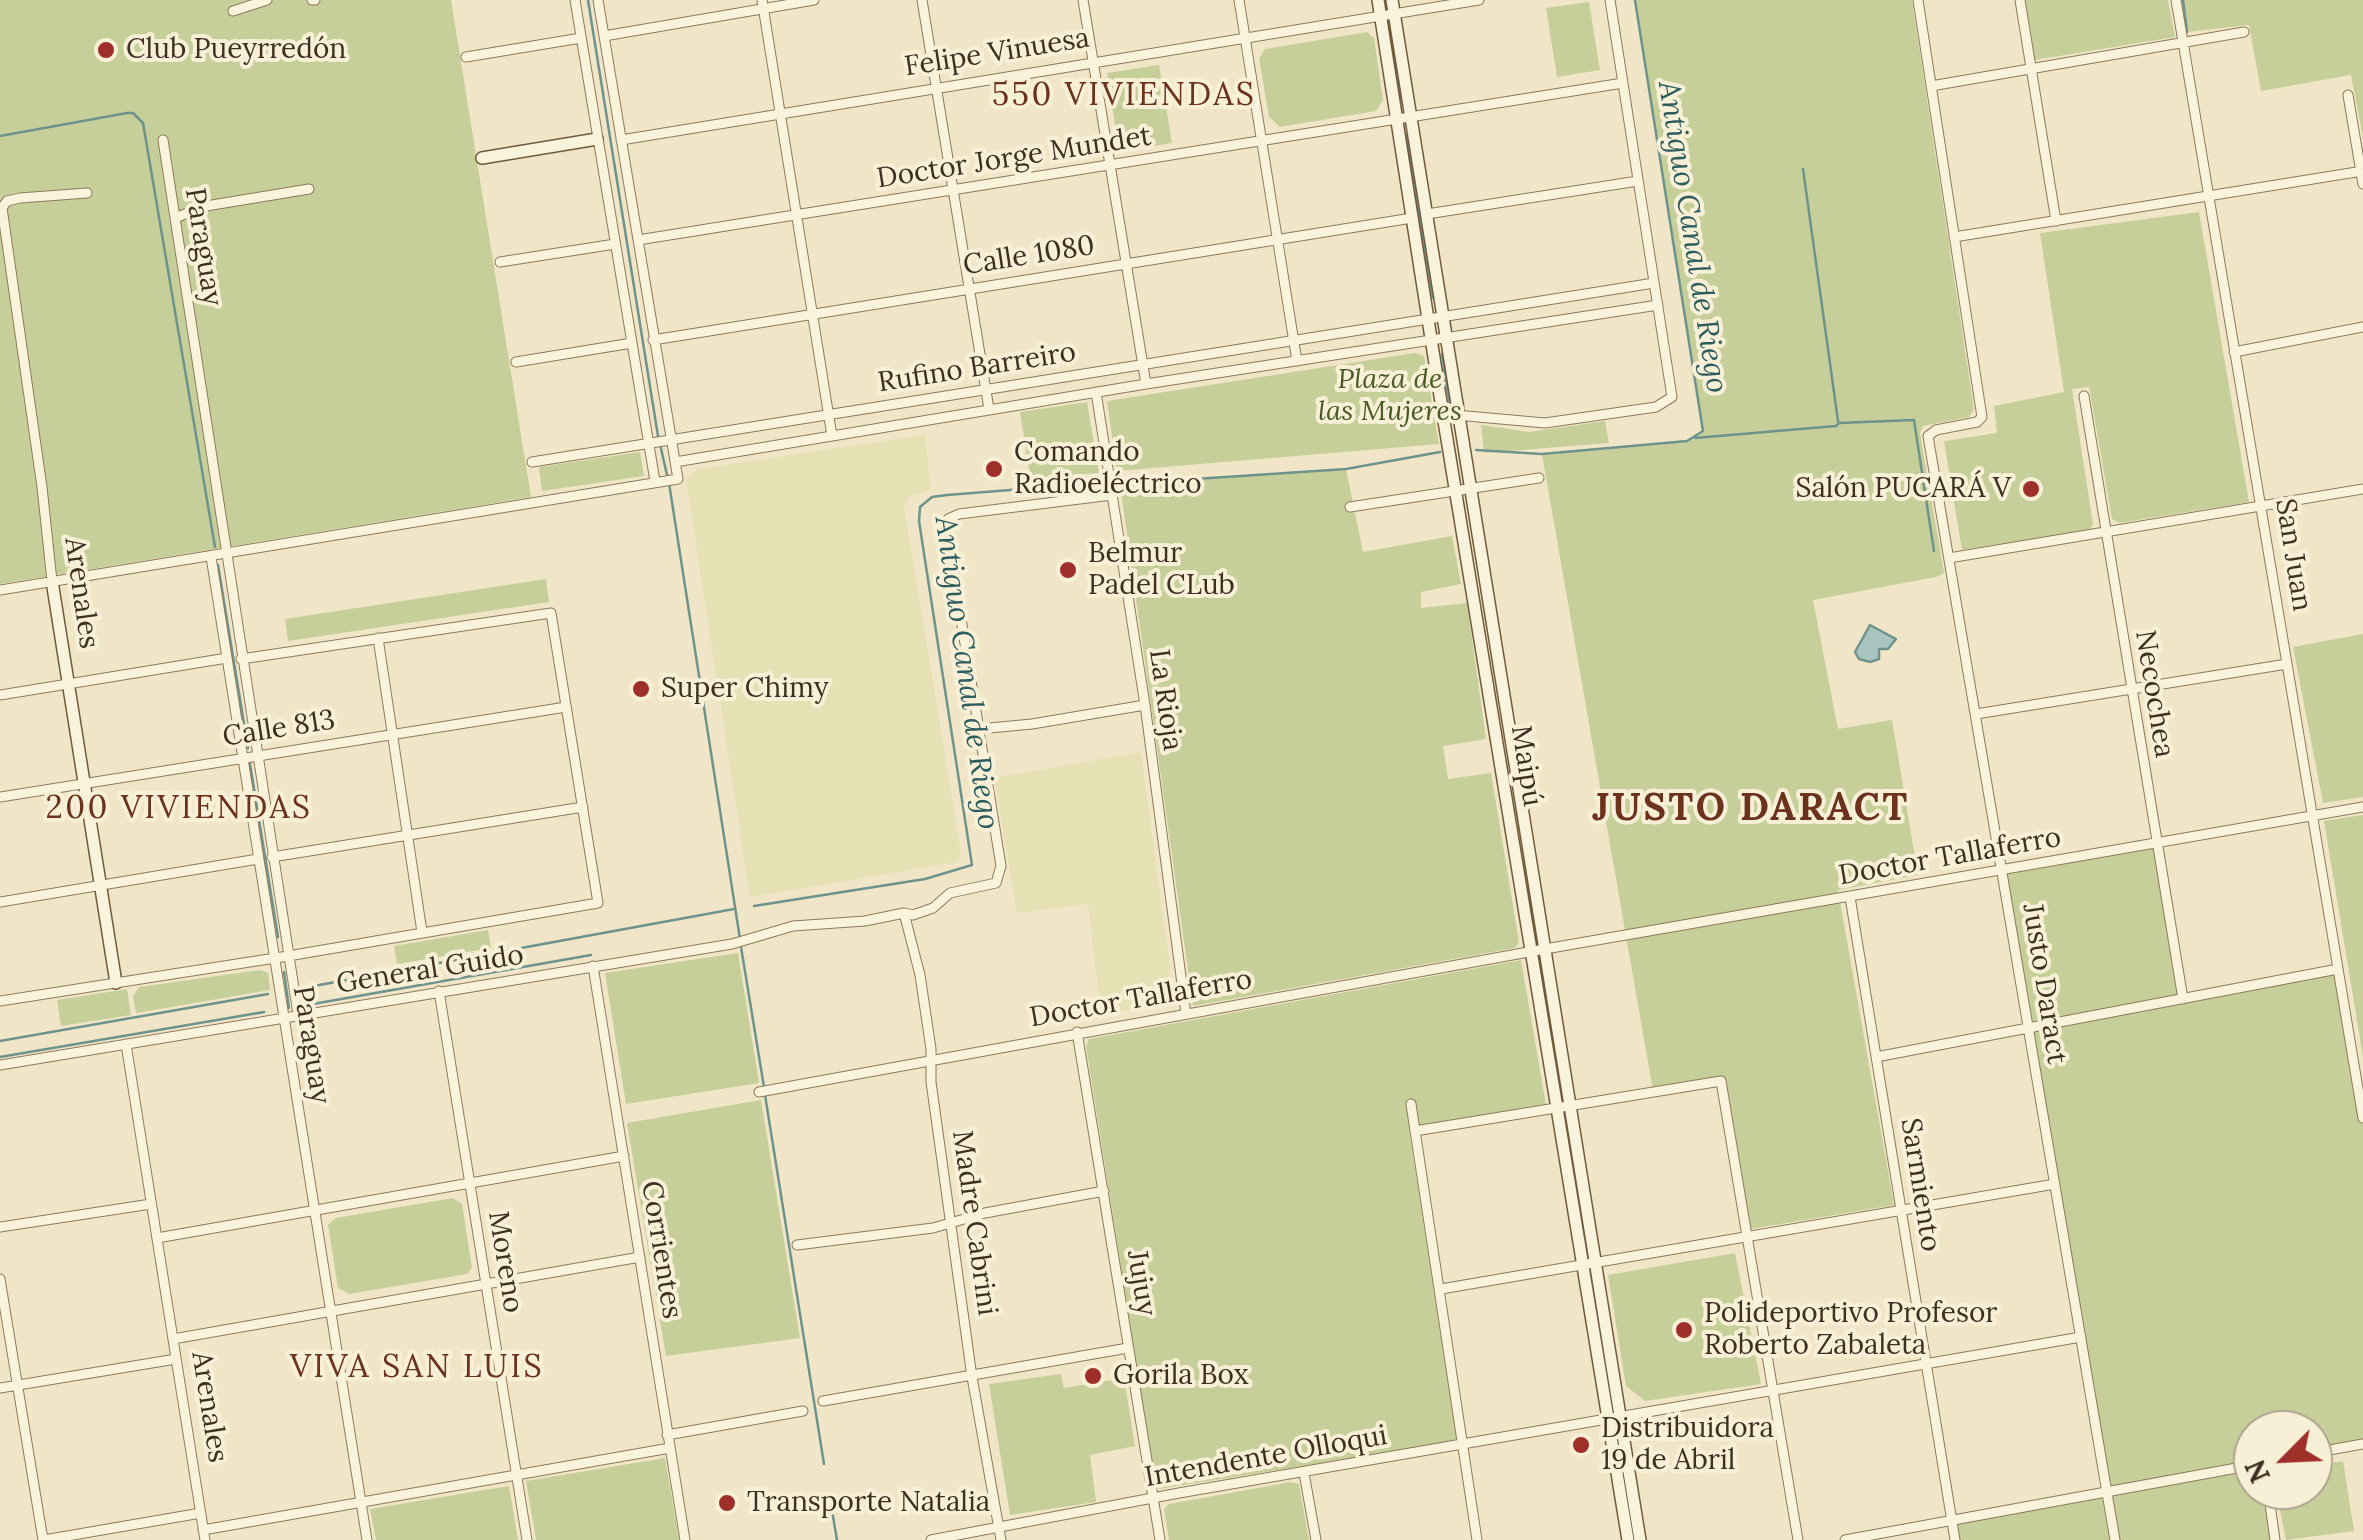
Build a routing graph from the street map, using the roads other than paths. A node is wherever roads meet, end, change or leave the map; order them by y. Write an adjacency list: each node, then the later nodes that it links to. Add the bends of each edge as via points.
1 (267, 0): 16 (street)
2 (574, 0): 20 (street)
3 (598, 0): 19 (street)
4 (814, 0): 15 (street)
5 (922, 0): 28 (street)
6 (1084, 0): 24 (street)
7 (1239, 0): 21 (street)
8 (1378, 0): 17 (street, Maipú)
9 (1392, 0): 17 (street, Maipú)
10 (1478, 0): 17 (street, Felipe Vinuesa)
11 (1610, 0): 26 (street)
12 (1918, 0): 27 (street)
13 (2020, 0): 25 (street)
14 (2176, 0): 22 (street, San Juan)
15 (763, 4): 19 (street); 30 (street)
16 (233, 11)
17 (1388, 15): 21 (street, Felipe Vinuesa); 31 (street, Maipú)
18 (2244, 32): 22 (street)
19 (604, 36): 34 (street)
20 (581, 38): 23 (street); 32 (street)
21 (1245, 38): 24 (street, Felipe Vinuesa); 35 (street)
22 (2182, 43): 25 (street); 44 (street, San Juan)
23 (466, 57)
24 (1094, 63): 28 (street, Felipe Vinuesa); 37 (street)
25 (2031, 67): 27 (street); 49 (street)
26 (1623, 83): 31 (street, Doctor Jorge Mundet); 39 (street)
27 (1931, 86): 50 (street)
28 (936, 88): 30 (street, Felipe Vinuesa); 42 (street)
29 (2348, 96): 38 (street)
30 (780, 114): 34 (street, Felipe Vinuesa); 45 (street)
31 (1404, 118): 35 (street, Doctor Jorge Mundet); 46 (street, Maipú); 48 (street, Maipú)
32 (598, 139): 36 (street); 53 (street)
33 (163, 140): 47 (street, Paraguay)
34 (621, 140): 52 (street)
35 (1261, 141): 37 (street, Doctor Jorge Mundet); 51 (street)
36 (482, 158)
37 (1110, 167): 42 (street, Doctor Jorge Mundet); 55 (street)
38 (2362, 172): 40 (street); 44 (street)
39 (1638, 182): 46 (street); 56 (street)
40 (2363, 184)
41 (309, 190): 47 (street, via 200,207)
42 (953, 190): 45 (street, Doctor Jorge Mundet); 57 (street)
43 (87, 193): 97 (street, Arenales, via 20,198 2,208)
44 (2207, 196): 49 (street); 68 (street, San Juan)
45 (796, 214): 52 (street, Doctor Jorge Mundet); 59 (street)
46 (1426, 214): 60 (street, Maipú)
47 (176, 218): 94 (street, Paraguay)
48 (1412, 218): 51 (street, Calle 1080); 61 (street, Maipú)
49 (2056, 221): 50 (street)
50 (1954, 238): 96 (street, Justo Daract, via 1982,417 1928,436)
51 (1277, 239): 55 (street, Calle 1080); 65 (street)
52 (638, 240): 64 (street)
53 (615, 244): 54 (street); 67 (street)
54 (500, 262)
55 (1126, 264): 57 (street, Calle 1080); 71 (street)
56 (1654, 282): 58 (street); 60 (street)
57 (969, 289): 59 (street, Calle 1080); 73 (street)
58 (1658, 305): 63 (street); 79 (street, via 1672,397 1656,407 1545,423)
59 (812, 314): 64 (street, Calle 1080); 77 (street)
60 (1443, 316): 61 (street, Rufino Barreiro); 63 (street, Maipú)
61 (1428, 319): 65 (street, Rufino Barreiro); 66 (street, Maipú)
62 (2363, 327): 68 (street)
63 (1446, 337): 66 (street, Rufino Barreiro); 79 (street, Maipú)
64 (653, 340): 81 (street)
65 (1294, 340): 69 (street); 71 (street, Rufino Barreiro)
66 (1431, 340): 69 (street, Rufino Barreiro); 78 (street, Maipú)
67 (632, 343): 70 (street); 82 (street)
68 (2234, 352): 91 (street, San Juan)
69 (1296, 360): 72 (street, Rufino Barreiro)
70 (516, 362)
71 (1142, 365): 72 (street); 73 (street, Rufino Barreiro)
72 (1146, 384): 74 (street, Rufino Barreiro)
73 (986, 390): 76 (street); 77 (street, Rufino Barreiro)
74 (1096, 392): 76 (street, Rufino Barreiro); 90 (street, La Rioja)
75 (2084, 396): 93 (street, Necochea)
76 (989, 409): 80 (street, Rufino Barreiro)
77 (828, 413): 80 (street); 81 (street, Rufino Barreiro)
78 (1443, 415): 79 (street); 89 (street, Maipú)
79 (1459, 415): 87 (street, Maipú)
80 (832, 436): 84 (street, Rufino Barreiro)
81 (669, 439): 82 (street, Rufino Barreiro); 84 (street)
82 (648, 442): 83 (street, Rufino Barreiro); 86 (street)
83 (532, 462)
84 (675, 462): 86 (street, via 678,479)
85 (1539, 478): 87 (street)
86 (655, 482): 94 (street)
87 (1470, 488): 89 (street); 100 (street, Maipú)
88 (2363, 488): 91 (street)
89 (1456, 490): 92 (street); 101 (street, Maipú)
90 (1112, 496): 108 (street, La Rioja); 111 (street, via 948,519)
91 (2263, 505): 93 (street); 104 (street, San Juan)
92 (1350, 507)
93 (2105, 532): 96 (street); 106 (street, Necochea)
94 (227, 554): 95 (street); 103 (street, Paraguay)
95 (211, 557): 97 (street); 102 (street, Paraguay)
96 (1949, 558): 110 (street, Justo Daract)
97 (52, 581): 98 (street); 105 (street, Arenales)
98 (0, 590)
99 (378, 638): 103 (street); 109 (street, via 551,613); 112 (street)
100 (1495, 640): 101 (street); 116 (street, Maipú)
101 (1480, 642): 117 (street, Maipú)
102 (227, 658): 105 (street); 114 (street, Paraguay)
103 (241, 659): 113 (street, Paraguay)
104 (2287, 664): 106 (street); 121 (street, San Juan)
105 (68, 684): 107 (street); 115 (street, Arenales)
106 (2131, 690): 110 (street); 123 (street, Necochea)
107 (0, 695)
108 (1145, 706): 111 (street); 143 (street, La Rioja)
109 (566, 707): 112 (street, Calle 813); 119 (street)
110 (1976, 714): 126 (street, Justo Daract)
111 (979, 729): 130 (street, General Guido, via 1000,866 996,883 950,892 924,912)
112 (393, 734): 113 (street, Calle 813); 122 (street)
113 (256, 755): 114 (street, Calle 813); 124 (street, Paraguay)
114 (242, 757): 115 (street, Calle 813); 125 (street, Paraguay)
115 (84, 782): 118 (street, Calle 813); 127 (street, Arenales)
116 (1520, 794): 117 (street); 132 (street, Maipú)
117 (1505, 795): 133 (street, Maipú)
118 (0, 797)
119 (583, 807): 122 (street); 131 (street, General Guido, via 598,903)
120 (2363, 807): 121 (street, Doctor Tallaferro)
121 (2313, 815): 123 (street, Doctor Tallaferro); 137 (street, San Juan)
122 (408, 835): 124 (street); 131 (street)
123 (2156, 844): 126 (street, Doctor Tallaferro); 140 (street, Necochea)
124 (272, 857): 134 (street, Paraguay)
125 (258, 859): 127 (street); 135 (street, Paraguay)
126 (2002, 870): 128 (street, Doctor Tallaferro); 145 (street, Justo Daract)
127 (100, 886): 129 (street); 138 (street, Arenales)
128 (1850, 897): 132 (street, Doctor Tallaferro); 148 (street, Sarmiento)
129 (0, 902)
130 (904, 913): 136 (street, General Guido, via 794,926 735,943); 149 (street, Madre Cabrini)
131 (422, 932): 134 (street, General Guido)
132 (1545, 949): 133 (street, Doctor Tallaferro); 153 (street, Maipú)
133 (1531, 952): 143 (street, Doctor Tallaferro); 153 (street, Maipú)
134 (288, 956): 135 (street, General Guido); 142 (street, Paraguay)
135 (274, 958): 138 (street, General Guido); 144 (street, Paraguay)
136 (593, 966): 139 (street, General Guido); 156 (street, Corrientes)
137 (2338, 969): 140 (street); 154 (street, San Juan)
138 (116, 983): 141 (street, General Guido)
139 (440, 991): 142 (street, General Guido); 158 (street, Moreno)
140 (2182, 998): 145 (street)
141 (0, 1001)
142 (298, 1014): 144 (street, General Guido)
143 (1186, 1014): 146 (street, Doctor Tallaferro)
144 (283, 1016): 147 (street, General Guido); 161 (street, Paraguay)
145 (2028, 1029): 148 (street); 157 (street, Justo Daract)
146 (1077, 1032): 149 (street, Doctor Tallaferro); 159 (street, Jujuy)
147 (126, 1044): 150 (street, General Guido); 160 (street, Arenales)
148 (1876, 1057): 162 (street, Sarmiento)
149 (932, 1060): 151 (street, Doctor Tallaferro); 163 (street, Madre Cabrini)
150 (0, 1066)
151 (759, 1092)
152 (1411, 1104): 155 (street)
153 (1564, 1105): 155 (street); 165 (street, via 1721,1082); 169 (street, Maipú)
154 (2363, 1118)
155 (1416, 1131): 172 (street)
156 (624, 1156): 158 (street); 168 (street, Corrientes)
157 (2056, 1184): 162 (street); 174 (street, Justo Daract)
158 (470, 1185): 161 (street); 171 (street, Moreno)
159 (1104, 1190): 163 (street); 176 (street, Jujuy)
160 (151, 1204): 164 (street); 166 (street, Arenales)
161 (314, 1210): 166 (street); 173 (street, Paraguay)
162 (1901, 1210): 165 (street); 178 (street, Sarmiento)
163 (952, 1223): 167 (street); 179 (street, Madre Cabrini)
164 (0, 1227)
165 (1747, 1236): 169 (street); 182 (street)
166 (156, 1238): 175 (street, Arenales)
167 (797, 1245)
168 (640, 1257): 171 (street); 186 (street, Corrientes)
169 (1590, 1264): 172 (street); 185 (street, Maipú)
170 (0, 1279): 180 (street)
171 (486, 1284): 173 (street); 193 (street, Moreno)
172 (1441, 1289): 188 (street)
173 (331, 1311): 175 (street); 196 (street, Paraguay)
174 (2081, 1338): 178 (street, Intendente Olloqui); 194 (street, Justo Daract)
175 (172, 1339): 177 (street, Arenales)
176 (1128, 1348): 179 (street); 195 (street, Jujuy)
177 (176, 1359): 180 (street); 198 (street, Arenales)
178 (1926, 1366): 182 (street, Intendente Olloqui); 199 (street, Sarmiento)
179 (972, 1377): 183 (street); 200 (street, Madre Cabrini)
180 (18, 1386): 181 (street); 202 (street)
181 (0, 1388)
182 (1772, 1392): 185 (street, Intendente Olloqui); 213 (street)
183 (823, 1402)
184 (803, 1410): 186 (street)
185 (1615, 1417): 188 (street, Intendente Olloqui); 211 (street, Maipú); 212 (street, Maipú)
186 (668, 1434): 189 (street, Corrientes)
187 (2363, 1444): 190 (street)
188 (1463, 1445): 192 (street, Intendente Olloqui); 210 (street)
189 (670, 1448): 193 (street); 205 (street, Corrientes)
190 (2333, 1449)
191 (2233, 1469): 194 (street)
192 (1304, 1473): 195 (street, Intendente Olloqui); 209 (street)
193 (516, 1475): 196 (street); 204 (street, Moreno)
194 (2107, 1492): 199 (street); 216 (street, Justo Daract)
195 (1153, 1501): 200 (street, Intendente Olloqui); 208 (street, Jujuy)
196 (361, 1502): 201 (street); 203 (street, Paraguay)
197 (2271, 1510): 217 (street)
198 (200, 1513): 201 (street, Arenales); 202 (street)
199 (1952, 1522): 214 (street); 215 (street, Sarmiento)
200 (999, 1527): 206 (street, Intendente Olloqui); 207 (street, Madre Cabrini)
201 (204, 1535)
202 (44, 1540)
203 (366, 1540)
204 (527, 1540)
205 (685, 1540)
206 (931, 1540)
207 (1001, 1540)
208 (1160, 1540)
209 (1316, 1540)
210 (1477, 1540)
211 (1628, 1540)
212 (1640, 1540)
213 (1798, 1540)
214 (1845, 1540)
215 (1955, 1540)
216 (2115, 1540)
217 (2275, 1540)

